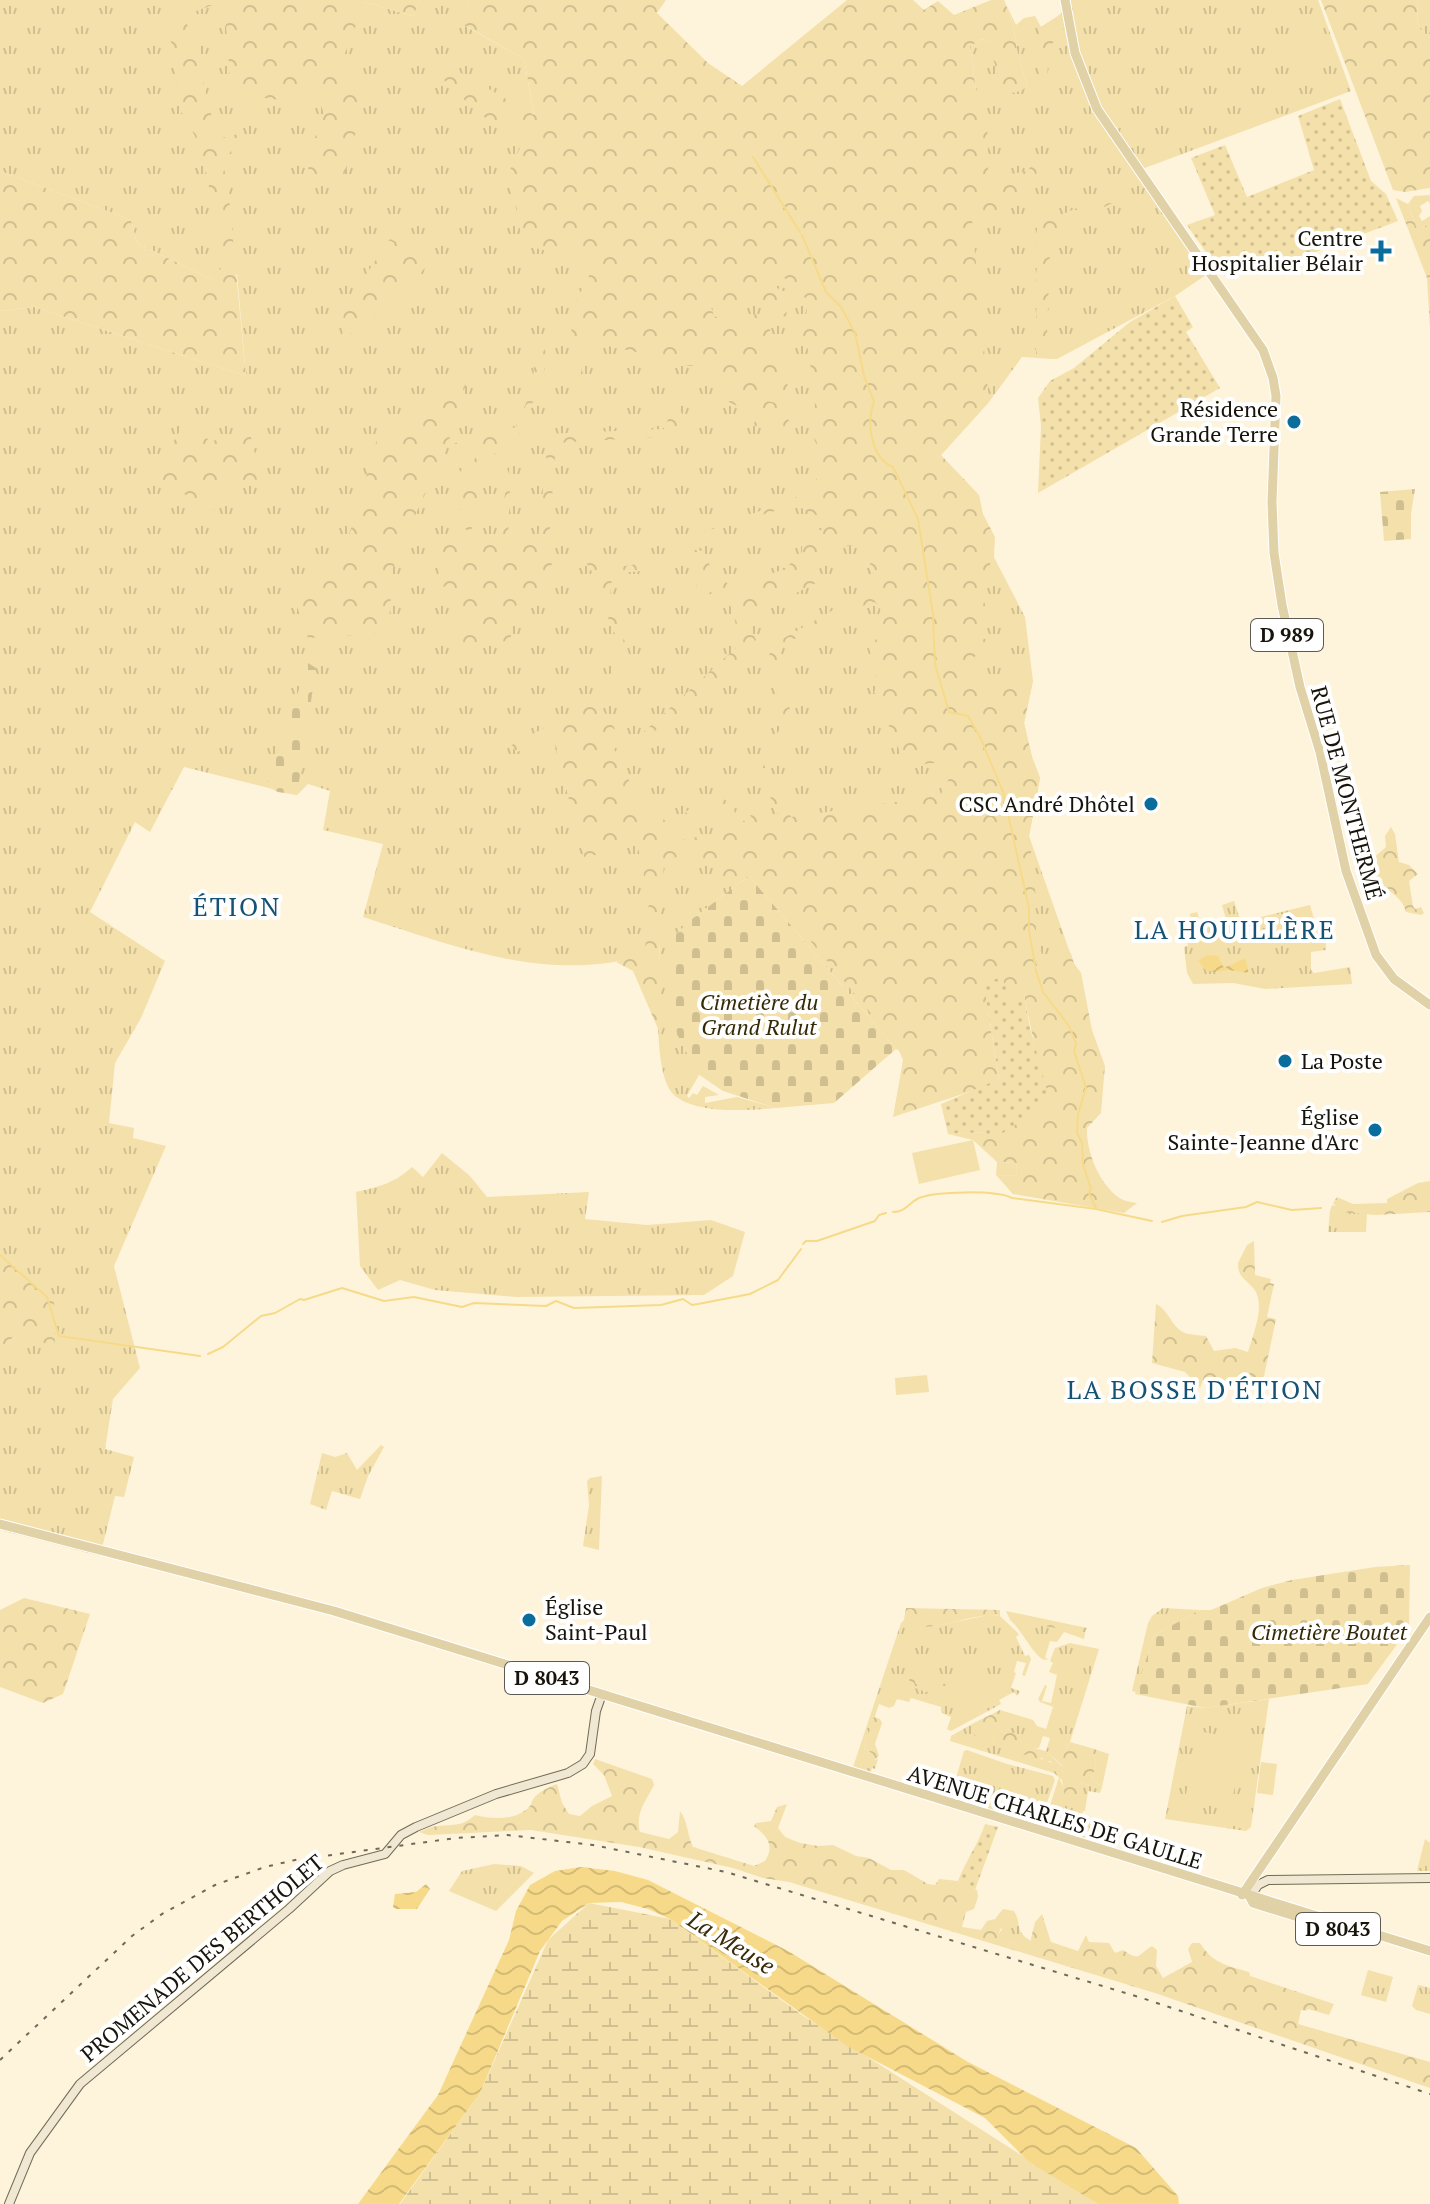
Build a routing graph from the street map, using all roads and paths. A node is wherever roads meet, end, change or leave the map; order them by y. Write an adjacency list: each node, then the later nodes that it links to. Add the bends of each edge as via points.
1 (1065, 0): 2 (main road, RUE DE MONTHERMÉ / D 989, via 1075,53 1097,109 1268,362 1276,396 1274,553 1300,687 1346,871 1376,955 1394,979)
2 (1430, 1005)
3 (0, 1524): 5 (main road, D 8043, via 334,1611)
4 (1430, 1617): 6 (main road)
5 (602, 1694): 9 (main road, AVENUE CHARLES DE GAULLE / D 8043); 11 (street, PROMENADE DES BERTHOLET, via 590,1754 583,1764 416,1827 385,1854 326,1873 113,2055 80,2084 30,2153)
6 (1268, 1858): 8 (street, via 1263,1874); 9 (main road)
7 (1430, 1878): 8 (street)
8 (1268, 1880): 9 (street)
9 (1246, 1896): 10 (main road, AVENUE CHARLES DE GAULLE / D 8043, via 1253,1903)
10 (1430, 1954)
11 (9, 2204)

